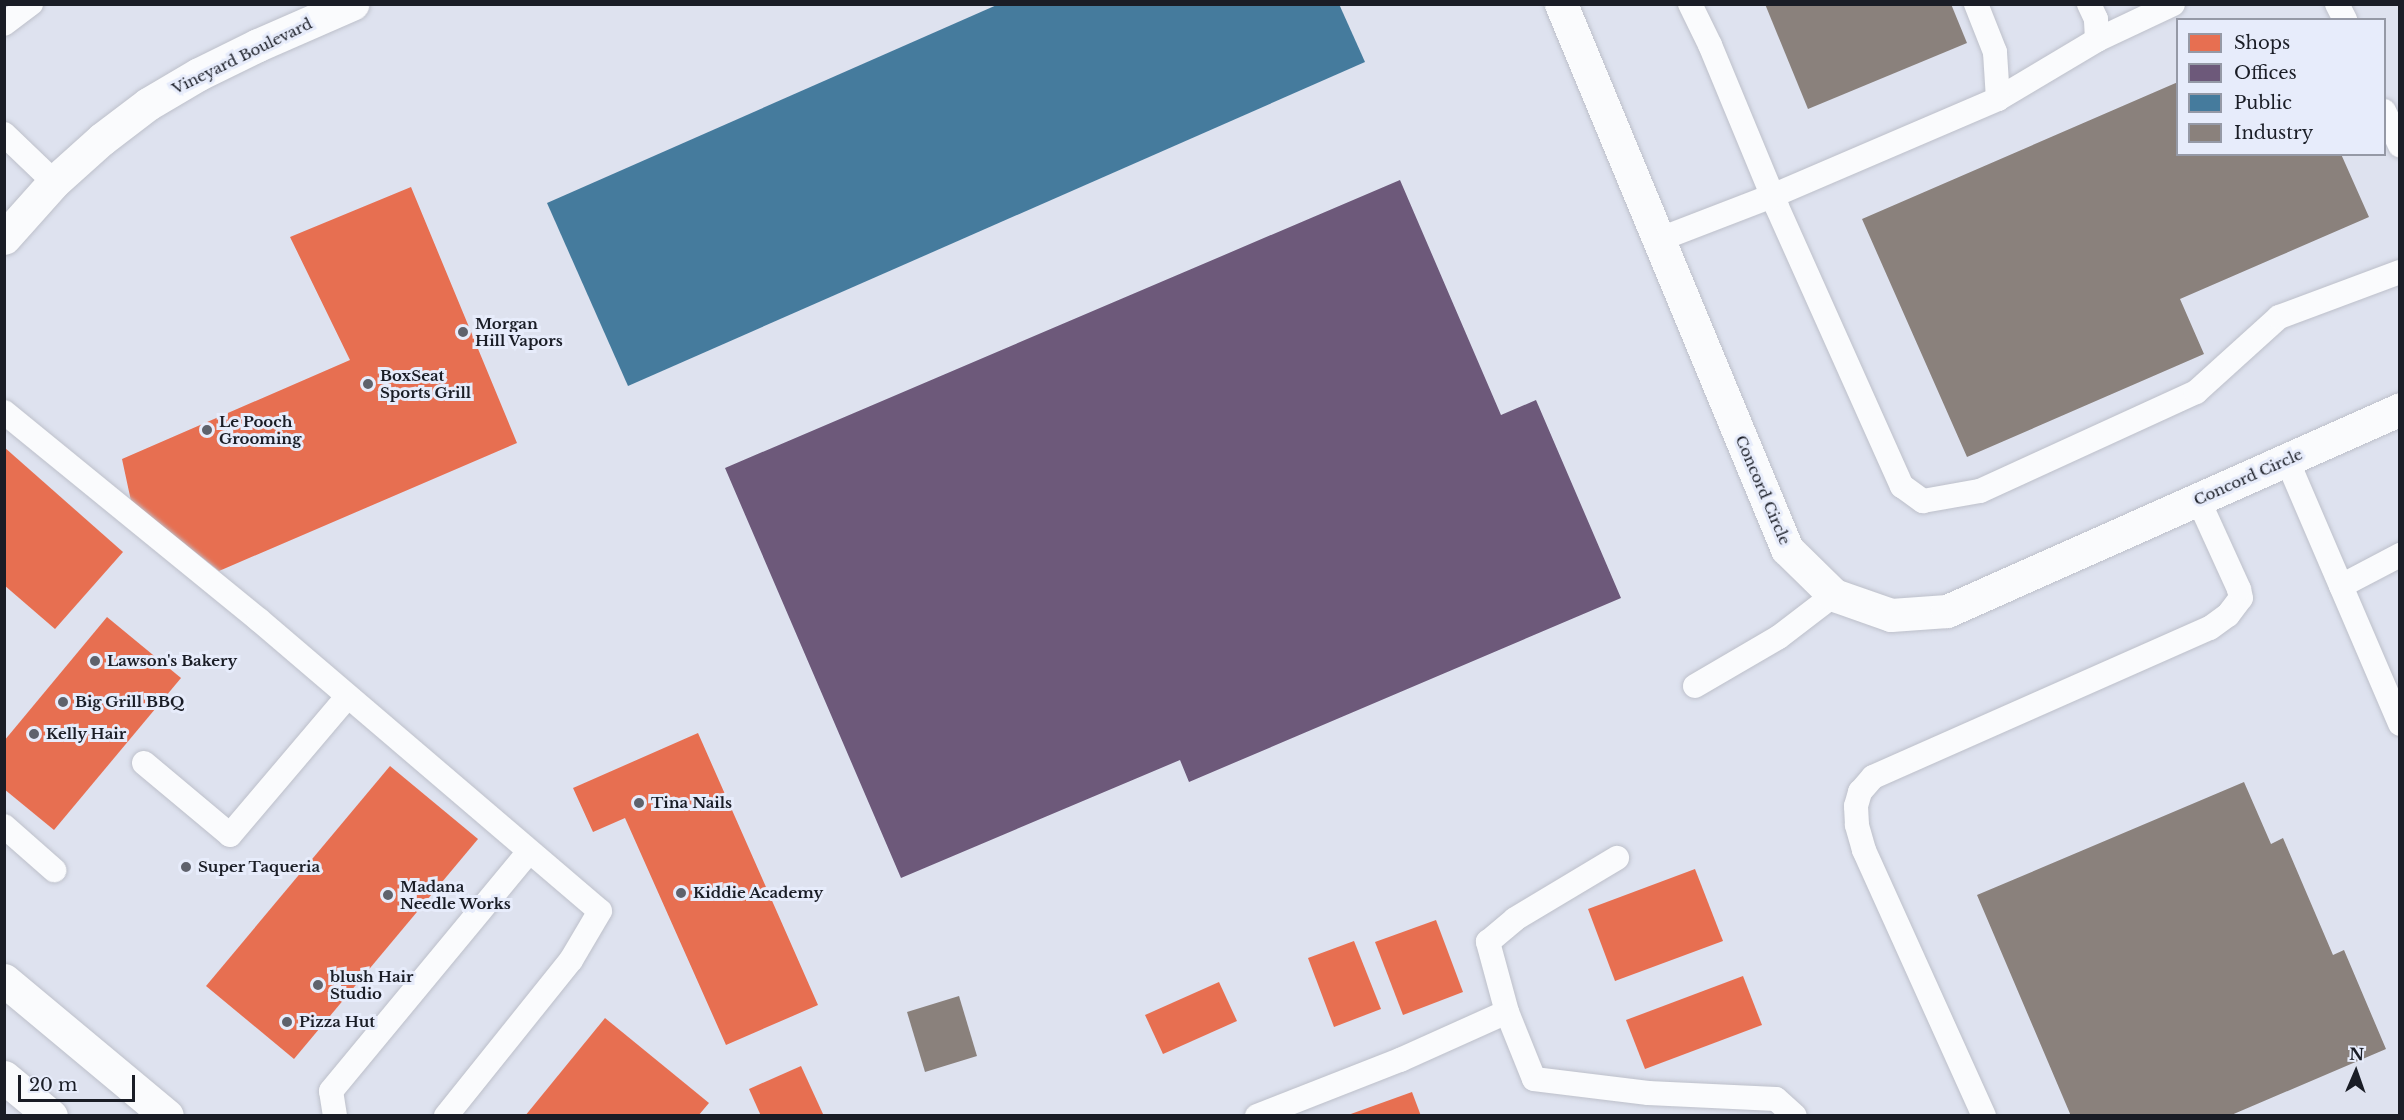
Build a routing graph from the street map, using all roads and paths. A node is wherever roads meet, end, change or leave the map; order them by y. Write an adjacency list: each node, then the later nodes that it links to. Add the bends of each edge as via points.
1 (32, 4): 10 (lane)
2 (352, 4): 16 (street, Vineyard Boulevard, via 258,45 148,104)
3 (1560, 4): 19 (street, Concord Circle)
4 (1690, 4): 17 (lane)
5 (1976, 4): 12 (lane, via 1995,52)
6 (2089, 4): 11 (lane, via 2096,19)
7 (2173, 4): 11 (lane)
8 (2337, 4): 9 (lane)
9 (2344, 18)
10 (4, 24)
11 (2097, 40): 12 (lane)
12 (1998, 99): 17 (lane)
13 (2386, 113): 15 (lane)
14 (4, 134): 16 (lane)
15 (2400, 146)
16 (54, 182): 18 (street, Vineyard Boulevard)
17 (1772, 196): 19 (lane); 20 (lane, via 1902,486 1923,501 1980,491 2196,392 2279,316)
18 (4, 238)
19 (1658, 240): 27 (street, Concord Circle, via 1787,549)
20 (2400, 272)
21 (2400, 409): 23 (street, Concord Circle)
22 (4, 412): 29 (lane)
23 (2287, 460): 24 (street, Concord Circle); 26 (lane)
24 (2198, 500): 27 (street, Concord Circle, via 1947,612 1891,615); 45 (lane, via 2239,589 2241,598 2228,615 2199,633 1873,777 1860,792 1857,825 1864,850)
25 (2400, 555): 26 (lane)
26 (2341, 586): 30 (lane)
27 (1834, 595): 28 (lane, via 1779,637)
28 (1695, 686)
29 (348, 696): 31 (lane, via 230,835); 33 (lane)
30 (2400, 724)
31 (144, 764)
32 (4, 826): 35 (lane)
33 (529, 852): 41 (lane, via 331,1091); 42 (lane, via 600,911 571,960)
34 (1617, 858): 37 (lane, via 1515,919 1488,942)
35 (54, 870)
36 (4, 980): 40 (street)
37 (1507, 1012): 43 (lane, via 1400,1060); 44 (lane, via 1534,1079 1648,1093 1776,1099)
38 (4, 1077): 39 (street)
39 (51, 1116)
40 (167, 1116)
41 (336, 1116)
42 (446, 1116)
43 (1257, 1116)
44 (1795, 1116)
45 (1984, 1116)

